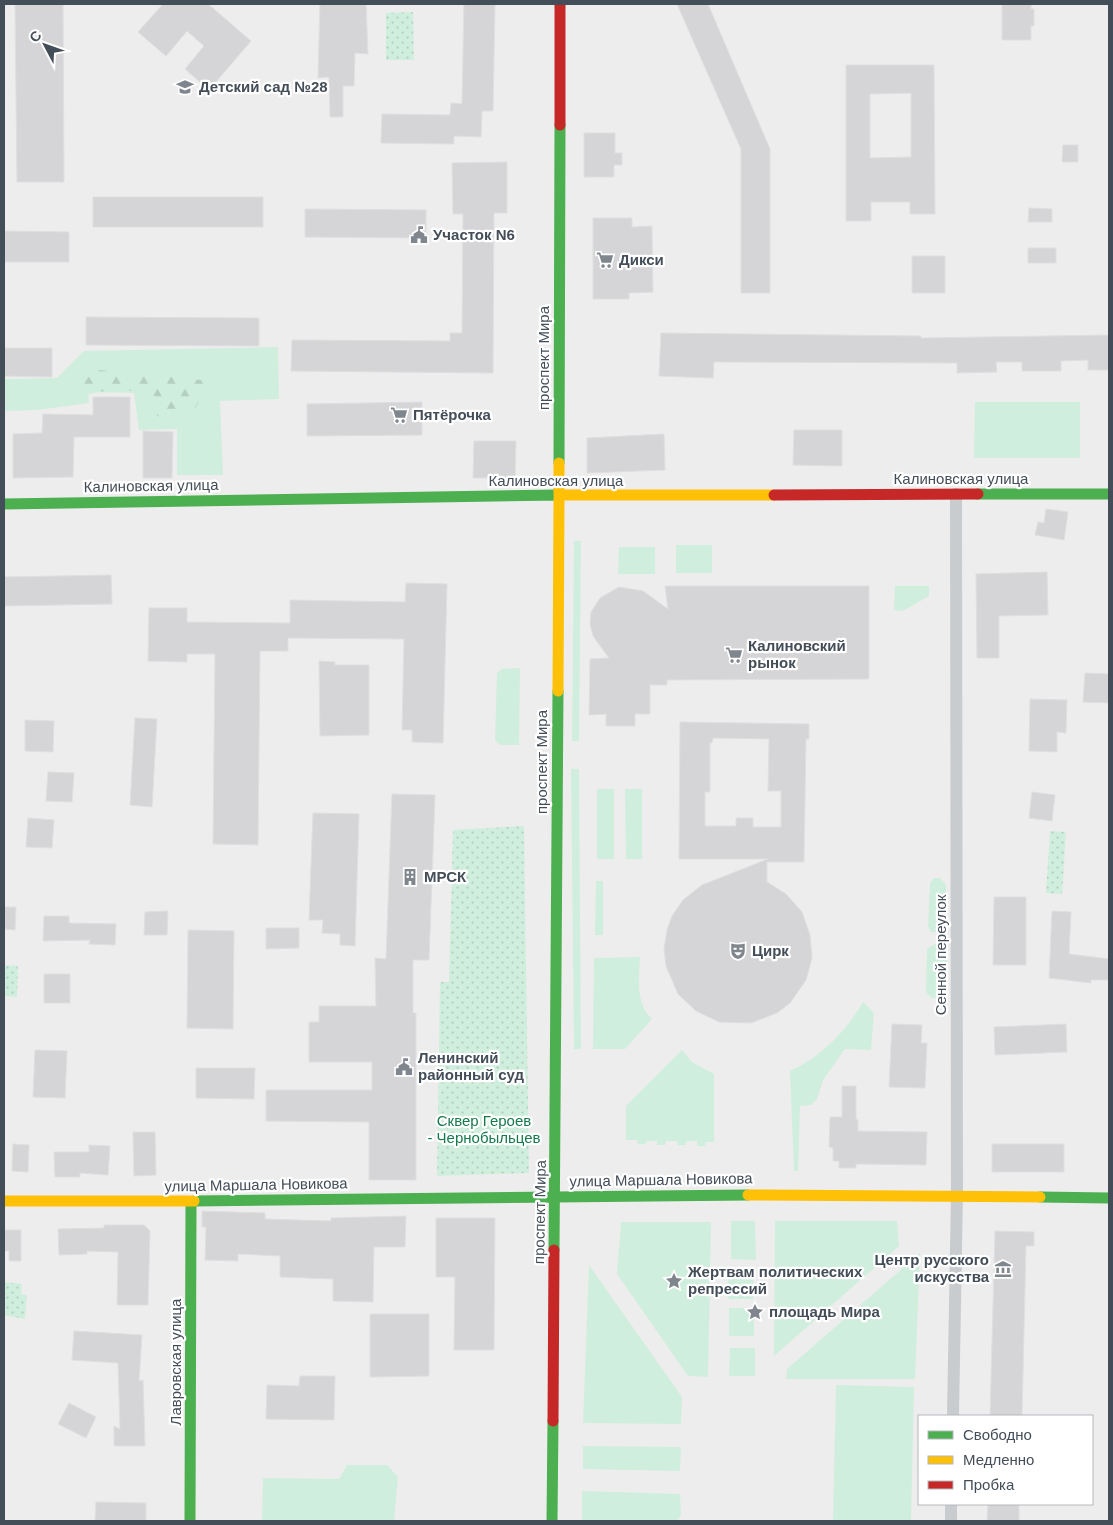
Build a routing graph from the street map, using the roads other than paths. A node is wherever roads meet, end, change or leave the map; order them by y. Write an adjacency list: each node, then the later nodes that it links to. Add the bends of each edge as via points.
1 (560, 4): 4 (main road, проспект Мира)
2 (956, 494): 3 (main road, Калиновская улица); 4 (main road, Калиновская улица); 6 (street, Сенной переулок)
3 (1109, 494)
4 (559, 496): 5 (main road, Калиновская улица); 7 (main road, проспект Мира)
5 (4, 504)
6 (957, 1194): 7 (main road, улица Маршала Новикова); 8 (main road, улица Маршала Новикова); 11 (street, Сенной переулок)
7 (555, 1196): 10 (main road, улица Маршала Новикова); 14 (main road, проспект Мира)
8 (1109, 1198)
9 (4, 1201): 10 (main road, улица Маршала Новикова)
10 (192, 1202): 13 (main road, Лавровская улица)
11 (953, 1415)
12 (951, 1505): 15 (street)
13 (190, 1521)
14 (552, 1521)
15 (951, 1521)

